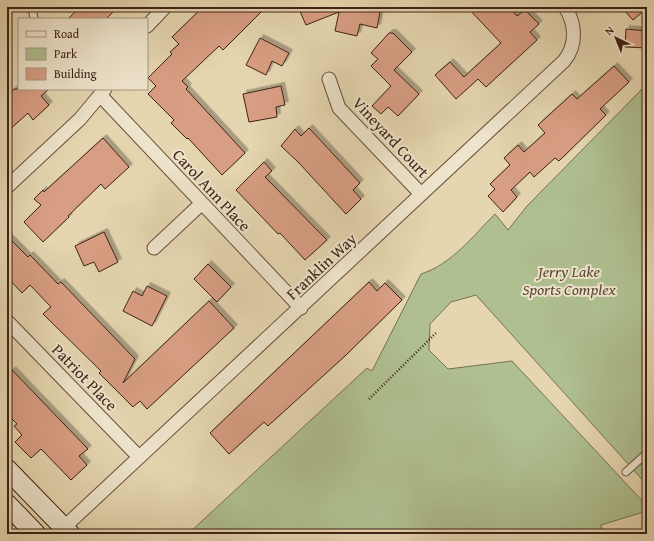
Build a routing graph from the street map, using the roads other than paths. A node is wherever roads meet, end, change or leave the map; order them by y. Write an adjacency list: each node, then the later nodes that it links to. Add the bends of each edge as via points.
1 (32, 7): 4 (lane)
2 (165, 7): 5 (street)
3 (565, 7): 9 (street, Franklin Way, via 574,32 573,44 567,57)
4 (34, 18)
5 (148, 25)
6 (328, 79): 9 (street, Vineyard Court, via 339,108)
7 (103, 92): 8 (street, via 80,119); 10 (street, Carol Ann Place)
8 (7, 187)
9 (421, 194): 12 (street, Franklin Way)
10 (201, 204): 11 (street); 12 (street, Carol Ann Place)
11 (154, 248)
12 (301, 308): 15 (street, Franklin Way)
13 (7, 321): 15 (street, Patriot Place)
14 (647, 453): 17 (lane)
15 (139, 457): 19 (street, Franklin Way)
16 (7, 469): 19 (main road)
17 (626, 472)
18 (7, 504): 20 (main road)
19 (64, 532)
20 (36, 534)

